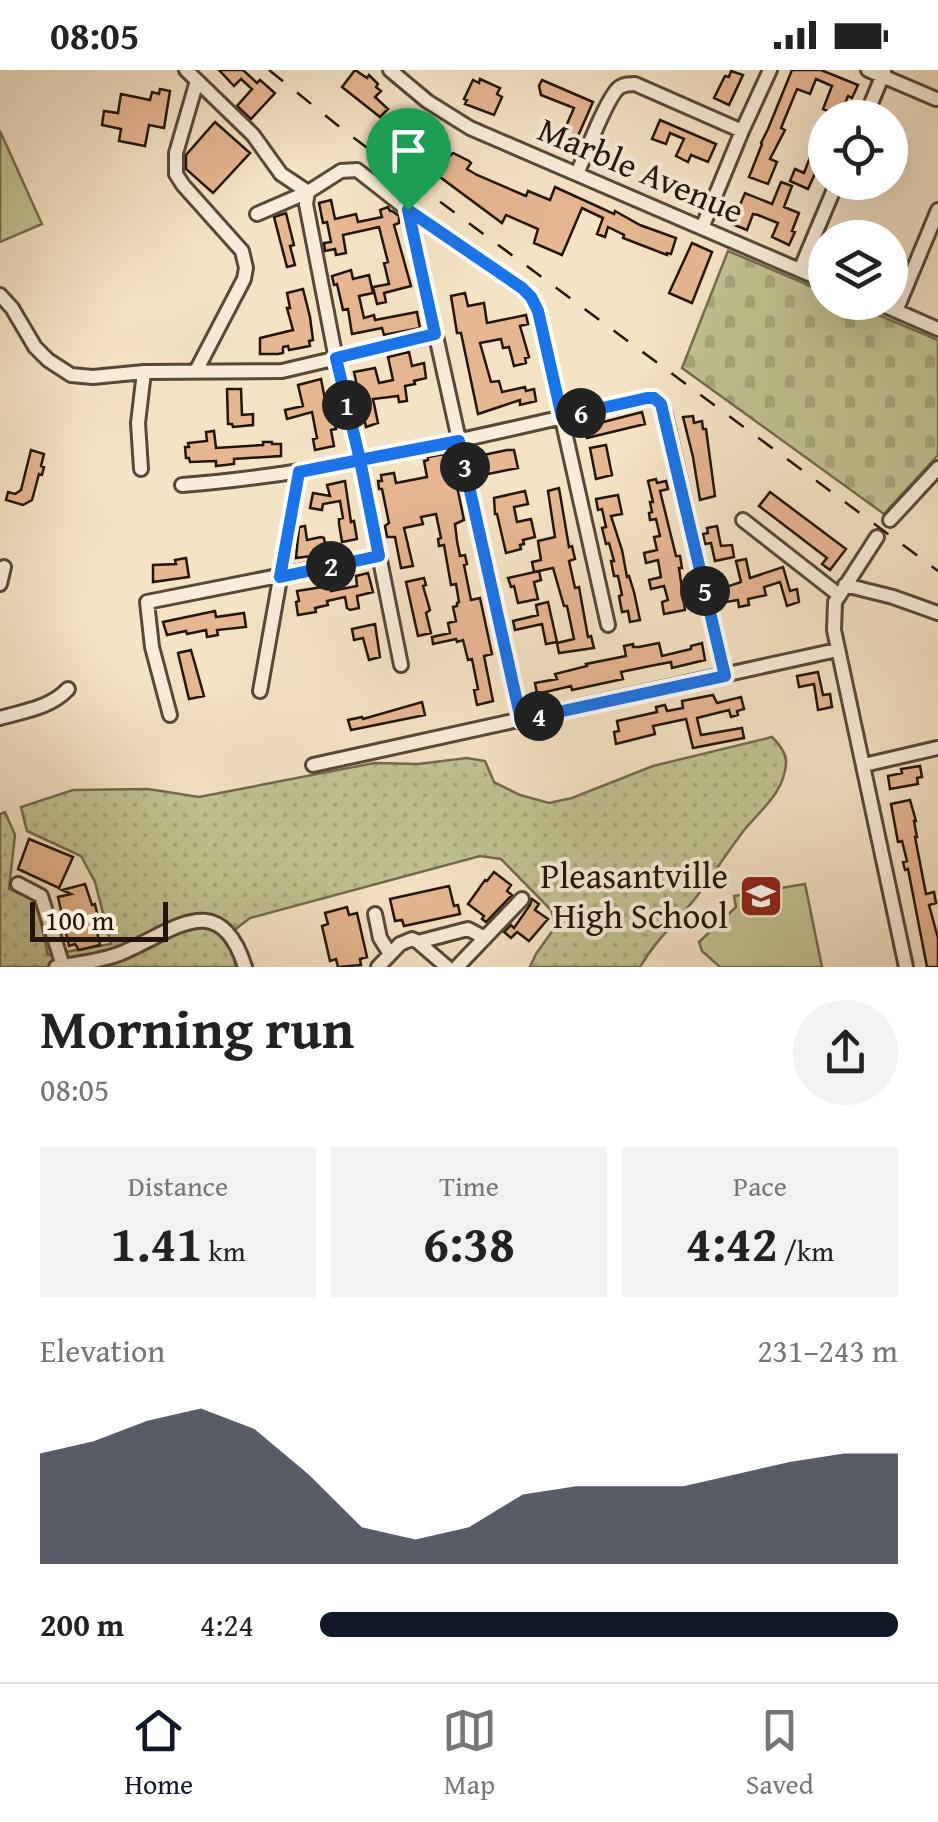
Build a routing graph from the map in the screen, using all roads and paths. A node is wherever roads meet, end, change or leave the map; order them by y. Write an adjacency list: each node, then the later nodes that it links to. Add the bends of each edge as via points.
1 (186, 70): 6 (street)
2 (390, 70): 10 (street, Marble Avenue, via 470,128)
3 (770, 70): 9 (street)
4 (868, 70): 5 (street)
5 (884, 73): 7 (street); 8 (street)
6 (197, 81): 11 (street, via 282,174); 25 (street, via 176,174 242,250 246,268)
7 (936, 99)
8 (873, 100)
9 (742, 131): 10 (street, via 623,84 608,102); 16 (street)
10 (577, 174): 16 (street, Marble Avenue)
11 (308, 192): 13 (street, via 342,171 357,170); 15 (street); 24 (street)
12 (829, 200): 17 (street)
13 (408, 210): 23 (street); 27 (street, via 531,297)
14 (938, 210): 19 (street)
15 (257, 214)
16 (702, 228): 17 (street, Marble Avenue)
17 (800, 270): 18 (street, Marble Avenue)
18 (808, 274)
19 (908, 282)
20 (0, 295): 26 (street, via 35,347 71,375)
21 (908, 316): 22 (street)
22 (938, 329)
23 (435, 334): 24 (street); 28 (street)
24 (336, 358): 25 (street, via 282,371); 29 (street)
25 (196, 371): 26 (street)
26 (144, 372): 31 (street)
27 (562, 417): 28 (street); 43 (street); 46 (street, via 647,398 661,404)
28 (459, 441): 29 (street); 51 (street)
29 (360, 460): 32 (street); 37 (street)
30 (938, 468): 35 (street)
31 (141, 469)
32 (299, 472): 33 (street); 39 (street)
33 (182, 484)
34 (743, 520): 41 (street)
35 (890, 520)
36 (877, 538): 41 (street)
37 (379, 556): 39 (street); 45 (street)
38 (4, 567): 40 (street)
39 (280, 577): 48 (street); 49 (street, via 147,602)
40 (0, 584)
41 (842, 590): 42 (street, via 893,597); 44 (street, via 833,610)
42 (938, 613)
43 (608, 624)
44 (837, 650): 46 (street); 54 (street)
45 (401, 665)
46 (725, 676): 51 (street)
47 (68, 690): 50 (street, via 47,705)
48 (260, 691)
49 (170, 715)
50 (0, 718)
51 (521, 720): 53 (street)
52 (937, 748): 54 (street)
53 (313, 764)
54 (864, 766): 66 (street)
55 (18, 884): 61 (street, via 41,896)
56 (522, 899): 58 (street)
57 (374, 914): 60 (street)
58 (485, 938): 59 (street, via 468,929); 65 (street)
59 (418, 942): 60 (street, via 400,944); 64 (street)
60 (390, 954): 63 (street)
61 (60, 966): 62 (street, via 114,956 174,925 203,921 231,934)
62 (245, 967)
63 (378, 967)
64 (447, 967)
65 (457, 967)
66 (906, 967)

